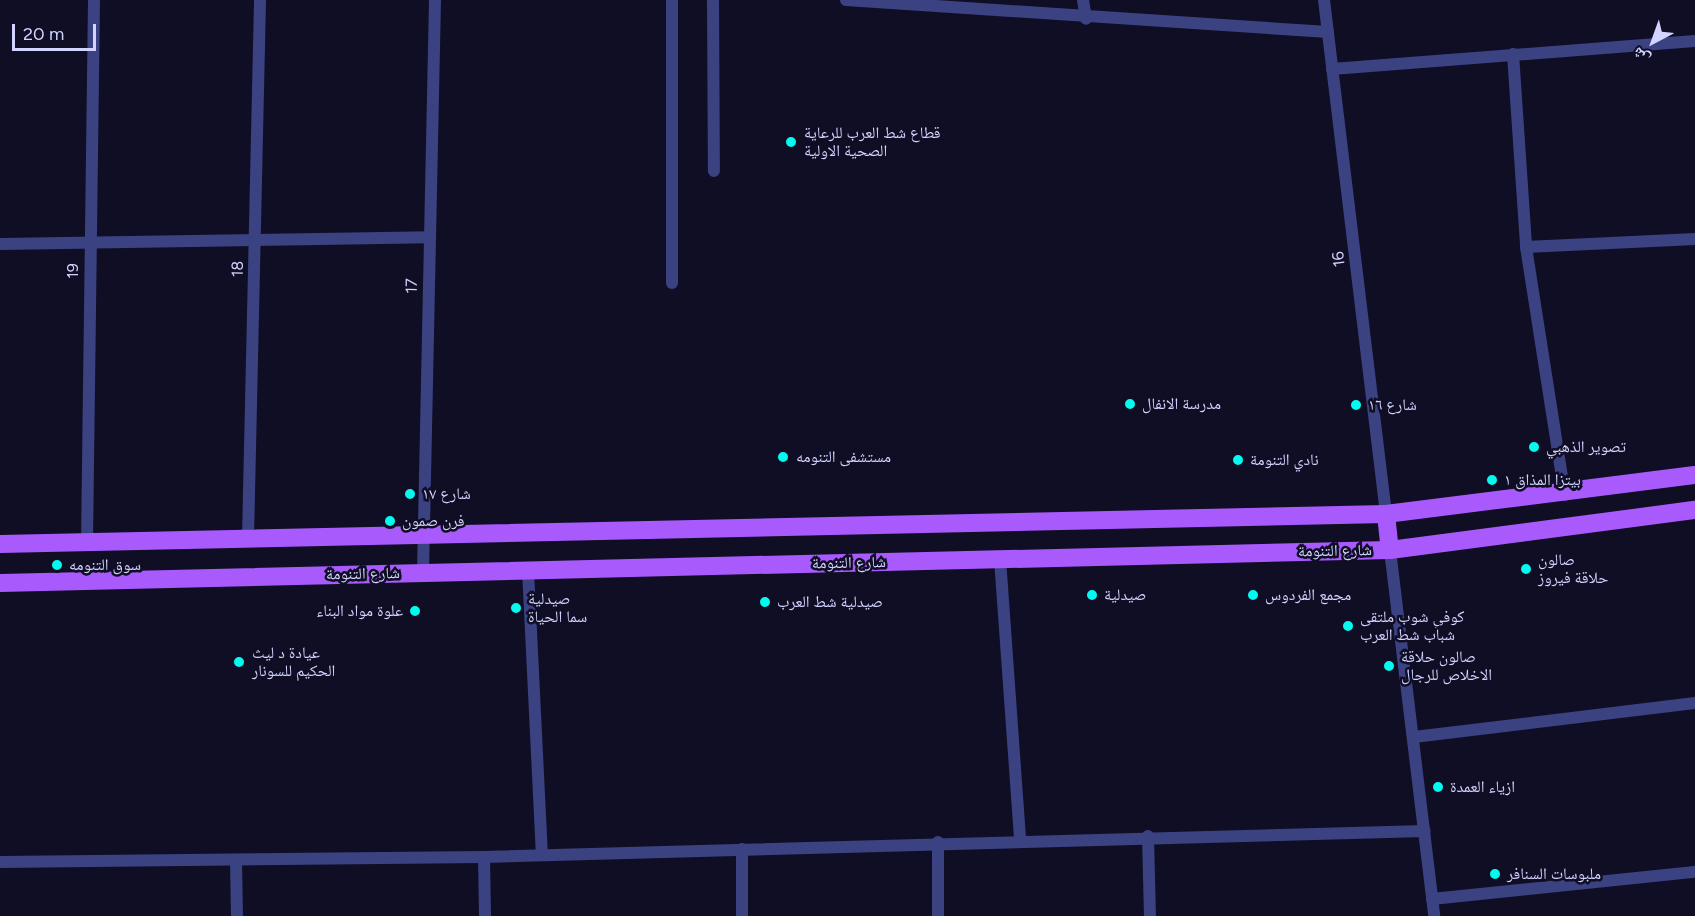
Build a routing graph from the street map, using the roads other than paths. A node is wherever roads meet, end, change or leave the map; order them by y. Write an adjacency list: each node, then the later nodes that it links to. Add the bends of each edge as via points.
1 (94, 0): 18 (street, 19)
2 (260, 0): 16 (street, 18)
3 (435, 0): 15 (street, 17)
4 (672, 0): 21 (street)
5 (713, 0): 14 (street)
6 (846, 0): 9 (street)
7 (1083, 0): 9 (street)
8 (1324, 0): 10 (street, 16)
9 (1086, 20): 10 (street)
10 (1328, 32): 13 (street, 16)
11 (1695, 41): 12 (street)
12 (1513, 54): 13 (street); 20 (street)
13 (1332, 69): 25 (street, 16)
14 (714, 171)
15 (430, 237): 16 (street); 26 (street, 17)
16 (255, 239): 18 (street); 27 (street, 18)
17 (1695, 239): 20 (street)
18 (89, 243): 19 (street); 28 (street, 19)
19 (0, 244)
20 (1526, 247): 23 (street)
21 (672, 283)
22 (1695, 475): 23 (main road)
23 (1565, 495): 25 (main road)
24 (1695, 510): 30 (main road, شارع التنومة)
25 (1386, 514): 26 (main road); 30 (main road)
26 (424, 535): 27 (main road); 33 (street, 17)
27 (248, 538): 28 (main road)
28 (87, 542): 29 (main road)
29 (0, 544)
30 (1390, 550): 31 (main road, شارع التنومة); 36 (street)
31 (1000, 559): 32 (main road, شارع التنومة); 39 (street)
32 (528, 570): 33 (main road, شارع التنومة); 42 (street)
33 (423, 573): 34 (main road, شارع التنومة)
34 (0, 583)
35 (1695, 703): 36 (street)
36 (1414, 737): 37 (street)
37 (1425, 831): 38 (street); 47 (street)
38 (1148, 836): 39 (street); 52 (street)
39 (1020, 839): 40 (street)
40 (938, 842): 41 (street); 51 (street)
41 (742, 849): 42 (street); 50 (street)
42 (542, 855): 43 (street)
43 (484, 857): 44 (street); 49 (street)
44 (236, 860): 45 (street); 48 (street)
45 (0, 862)
46 (1695, 872): 47 (street)
47 (1432, 899): 53 (street)
48 (237, 916)
49 (484, 916)
50 (742, 916)
51 (938, 916)
52 (1150, 916)
53 (1434, 916)

